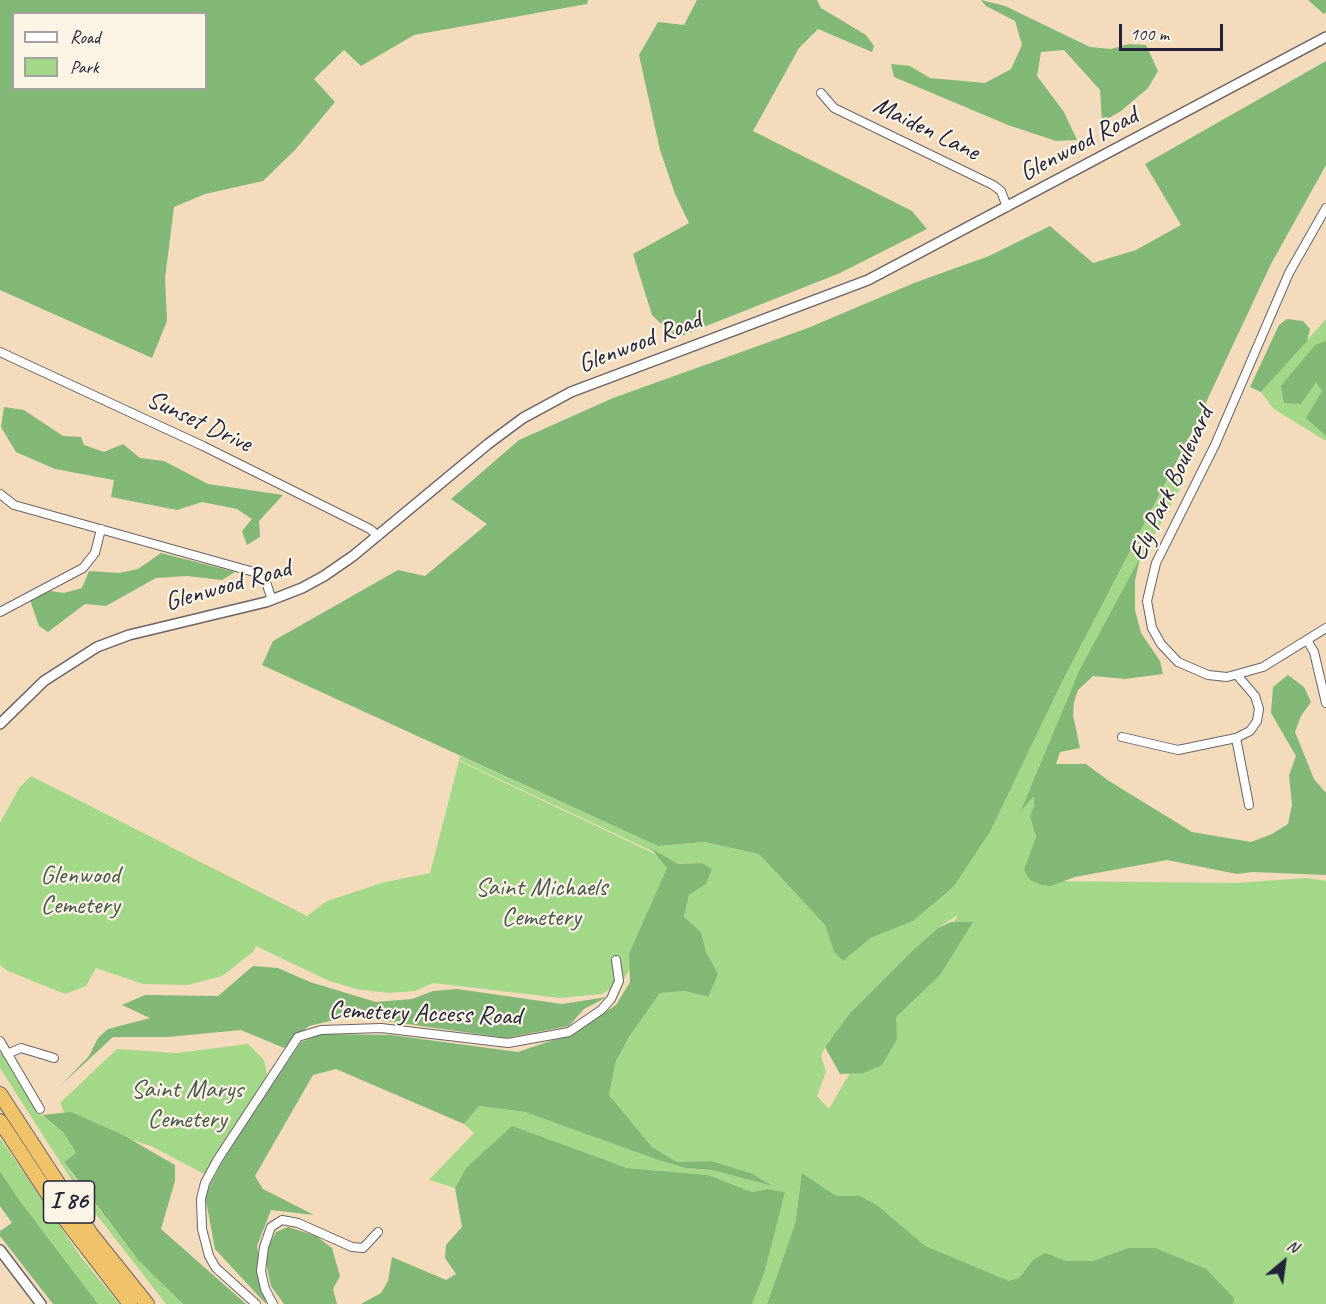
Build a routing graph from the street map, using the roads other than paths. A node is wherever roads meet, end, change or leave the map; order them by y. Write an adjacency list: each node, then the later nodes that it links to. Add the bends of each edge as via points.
1 (1326, 37): 3 (street, Glenwood Road)
2 (821, 93): 3 (street, Maiden Lane, via 834,108 993,185 1001,191)
3 (1007, 207): 9 (street, Glenwood Road, via 868,280 571,392 523,418 488,444)
4 (1326, 208): 14 (street, Ely Park Boulevard, via 1289,273 1148,587 1152,628 1175,659 1208,675)
5 (0, 352): 9 (street, Sunset Drive, via 202,446)
6 (0, 494): 7 (street)
7 (3, 502): 8 (street)
8 (101, 529): 10 (street, via 254,572 266,582); 11 (street, via 95,553 83,568)
9 (378, 536): 10 (street, Glenwood Road, via 324,576)
10 (272, 600): 16 (street, Glenwood Road, via 129,635 97,647 44,681)
11 (0, 612)
12 (1326, 628): 13 (street, Ely Park Boulevard)
13 (1307, 640): 14 (street, Ely Park Boulevard, via 1263,667); 15 (street, via 1314,652)
14 (1237, 675): 18 (street, via 1255,696 1259,709 1250,731)
15 (1326, 703)
16 (0, 724)
17 (1122, 738): 18 (street, via 1178,750)
18 (1236, 738): 19 (street)
19 (1249, 805)
20 (616, 960): 32 (street, Cemetery Access Road, via 619,981 611,999 569,1032 508,1043 381,1028 321,1030 298,1037 216,1161 201,1199 202,1228 216,1268)
21 (0, 1041): 22 (street)
22 (7, 1054): 23 (street, via 21,1048); 25 (street)
23 (54, 1058)
24 (0, 1094): 31 (highway, I 86, via 91,1234)
25 (40, 1109)
26 (0, 1121): 30 (highway, I 86, via 61,1214)
27 (378, 1232): 33 (street, via 363,1248 352,1247 282,1220 272,1227 261,1271)
28 (0, 1250): 29 (street)
29 (41, 1304)
30 (130, 1304)
31 (147, 1304)
32 (256, 1304)
33 (273, 1304)

